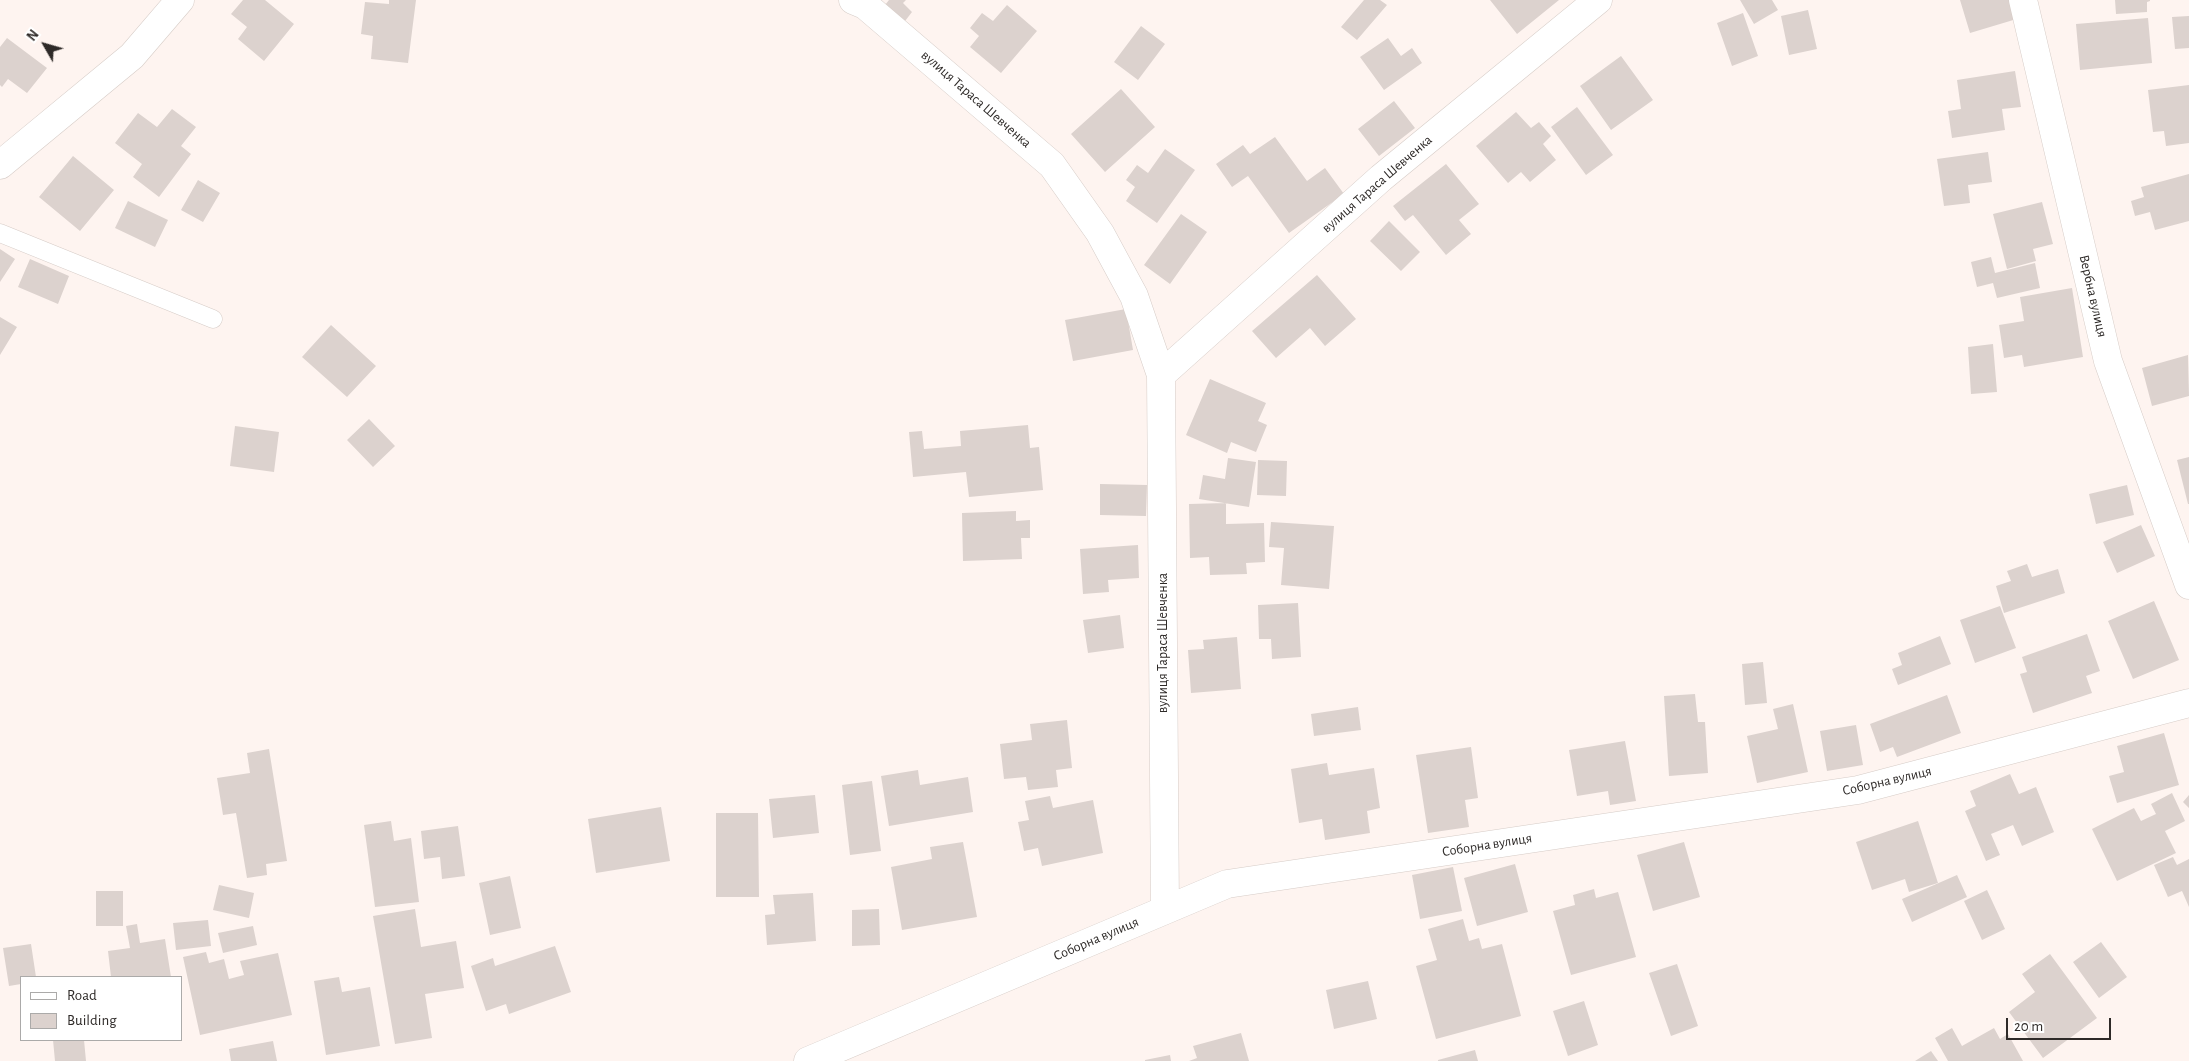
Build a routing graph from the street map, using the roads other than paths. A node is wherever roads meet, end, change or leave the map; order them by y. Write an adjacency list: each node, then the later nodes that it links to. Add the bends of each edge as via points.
1 (180, 0): 5 (street, via 132,56)
2 (854, 0): 8 (street, вулиця Тараса Шевченка, via 865,5 1052,165 1100,232 1134,296)
3 (1598, 0): 8 (street, вулиця Тараса Шевченка, via 1381,178)
4 (2022, 0): 9 (street, Вербна вулиця, via 2108,361)
5 (0, 165)
6 (0, 233): 7 (lane)
7 (213, 318)
8 (1161, 375): 11 (street, вулиця Тараса Шевченка)
9 (2189, 585)
10 (2189, 703): 11 (street, Соборна вулиця, via 1858,790 1227,884)
11 (1164, 910): 12 (street, Соборна вулиця)
12 (808, 1061)

